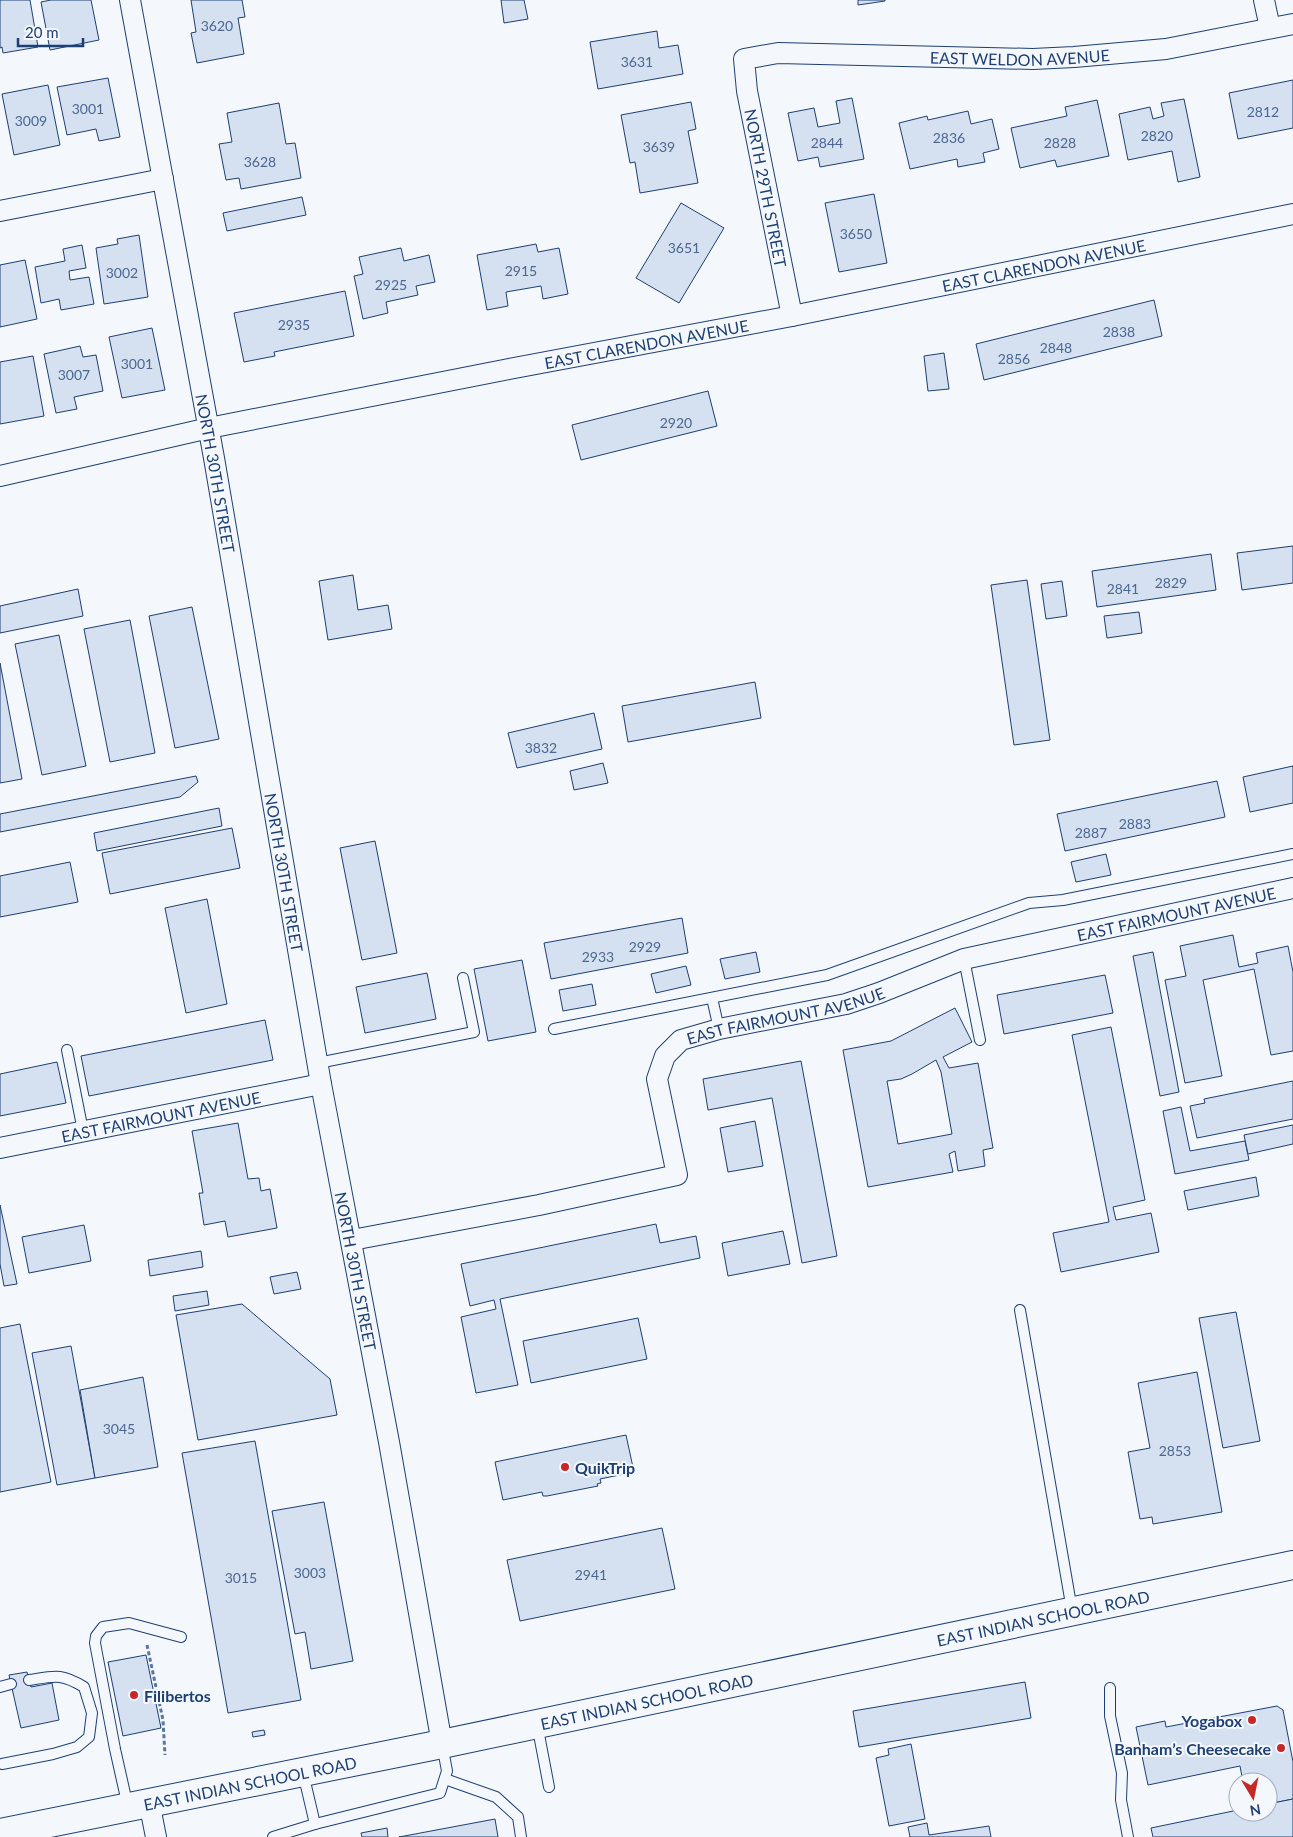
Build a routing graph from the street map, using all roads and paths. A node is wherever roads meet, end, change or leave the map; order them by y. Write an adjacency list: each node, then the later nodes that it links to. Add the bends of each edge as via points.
1 (130, 0): 6 (street, NORTH 30TH STREET)
2 (1264, 0): 4 (street)
3 (1293, 24): 4 (street, EAST WELDON AVENUE)
4 (1270, 28): 5 (street, EAST WELDON AVENUE, via 1166,49 1074,57 778,53)
5 (744, 59): 9 (street, NORTH 29TH STREET, via 747,91)
6 (163, 179): 7 (street); 10 (street, NORTH 30TH STREET)
7 (0, 211)
8 (1293, 214): 9 (street, EAST CLARENDON AVENUE)
9 (792, 316): 10 (street, EAST CLARENDON AVENUE)
10 (208, 428): 11 (street, EAST CLARENDON AVENUE); 21 (street, NORTH 30TH STREET)
11 (0, 476)
12 (1293, 854): 16 (lane, via 1029,904 827,975)
13 (1293, 888): 14 (street, EAST FAIRMOUNT AVENUE)
14 (964, 959): 18 (street, EAST FAIRMOUNT AVENUE, via 846,1004); 19 (lane)
15 (463, 978): 21 (lane, via 474,1032)
16 (712, 998): 17 (lane); 18 (lane)
17 (554, 1029)
18 (719, 1029): 25 (street, EAST FAIRMOUNT AVENUE, via 681,1040 665,1056 657,1079 677,1175)
19 (980, 1040)
20 (67, 1050): 23 (lane)
21 (318, 1063): 22 (street, NORTH 30TH STREET)
22 (321, 1084): 23 (street, EAST FAIRMOUNT AVENUE); 25 (street, NORTH 30TH STREET)
23 (83, 1131): 24 (street, EAST FAIRMOUNT AVENUE)
24 (0, 1148)
25 (352, 1240): 36 (street, NORTH 30TH STREET)
26 (1020, 1310): 28 (lane)
27 (1293, 1565): 28 (main road, EAST INDIAN SCHOOL ROAD)
28 (1072, 1611): 35 (main road, EAST INDIAN SCHOOL ROAD)
29 (181, 1637): 42 (lane, via 129,1623 103,1627 96,1636 102,1685)
30 (146, 1639): 37 (path, via 163,1720)
31 (29, 1680): 38 (lane, via 58,1676 84,1687 92,1713 88,1737 76,1747)
32 (11, 1684): 33 (lane)
33 (0, 1687)
34 (1110, 1688): 48 (lane, via 1110,1716 1122,1773 1121,1800)
35 (536, 1724): 36 (main road, EAST INDIAN SCHOOL ROAD); 41 (lane)
36 (442, 1744): 39 (main road, EAST INDIAN SCHOOL ROAD); 40 (lane, via 447,1771)
37 (165, 1755)
38 (2, 1764)
39 (303, 1772): 42 (main road, EAST INDIAN SCHOOL ROAD); 43 (lane)
40 (445, 1779): 43 (lane, via 440,1793); 47 (lane, via 496,1796 518,1817)
41 (549, 1787)
42 (138, 1805): 44 (main road, EAST INDIAN SCHOOL ROAD); 45 (street)
43 (315, 1824): 46 (lane)
44 (0, 1833)
45 (156, 1837)
46 (273, 1837)
47 (521, 1837)
48 (1128, 1837)

